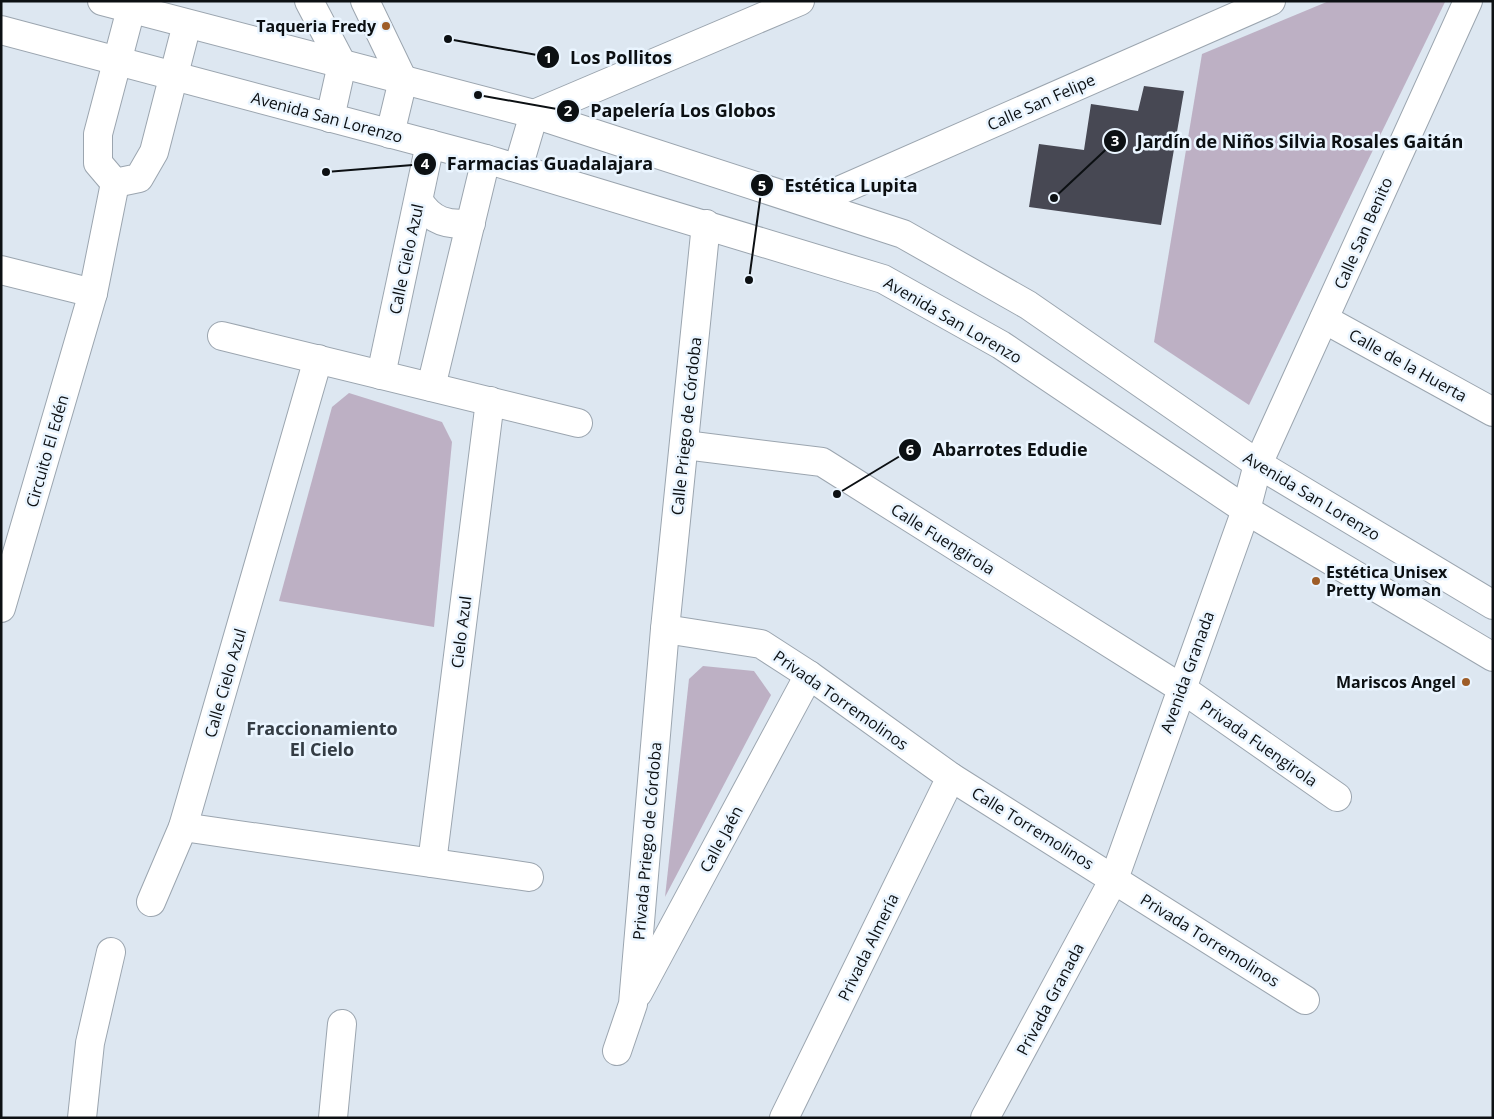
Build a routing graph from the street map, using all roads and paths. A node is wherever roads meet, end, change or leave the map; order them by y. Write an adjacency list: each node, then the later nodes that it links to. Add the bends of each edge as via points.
1 (102, 1): 7 (street, Avenida San Lorenzo)
2 (309, 1): 11 (street)
3 (365, 1): 13 (street)
4 (800, 1): 14 (street)
5 (1271, 1): 22 (street, Calle San Felipe)
6 (1468, 1): 27 (street, Calle San Benito)
7 (131, 9): 8 (street, Avenida San Lorenzo); 10 (street)
8 (187, 24): 11 (street, Avenida San Lorenzo); 12 (street)
9 (1, 30): 10 (street, Avenida San Lorenzo)
10 (117, 61): 12 (street, Avenida San Lorenzo); 20 (street, via 98,134 98,163)
11 (342, 64): 13 (street, Avenida San Lorenzo); 15 (street)
12 (173, 76): 15 (street, Avenida San Lorenzo); 20 (street, via 154,152 139,178)
13 (403, 80): 14 (street, Avenida San Lorenzo); 16 (street)
14 (534, 114): 19 (street); 22 (street, Avenida San Lorenzo)
15 (330, 118): 16 (street, Avenida San Lorenzo)
16 (390, 134): 17 (street, Avenida San Lorenzo)
17 (430, 144): 18 (street, Avenida San Lorenzo); 21 (street, Calle Cielo Azul)
18 (486, 159): 19 (street, Avenida San Lorenzo); 23 (street)
19 (518, 168): 24 (street, Avenida San Lorenzo)
20 (114, 183): 26 (street, Circuito El Edén)
21 (419, 201): 23 (street, via 431,217 440,221); 30 (street, Calle Cielo Azul)
22 (811, 203): 36 (street, Avenida San Lorenzo, via 904,234 1028,305)
23 (471, 223): 31 (street)
24 (706, 224): 35 (street, Calle Priego de Córdoba); 37 (street, Avenida San Lorenzo, via 883,279 1001,345)
25 (1, 270): 26 (street)
26 (93, 293): 39 (street, Circuito El Edén)
27 (1324, 318): 33 (street, Calle de la Huerta); 36 (street, Calle San Benito)
28 (222, 336): 29 (street)
29 (318, 359): 30 (street); 46 (street, Calle Cielo Azul)
30 (381, 374): 31 (street)
31 (431, 387): 32 (street)
32 (490, 402): 34 (street); 47 (street, Cielo Azul)
33 (1493, 412)
34 (578, 423)
35 (685, 445): 40 (street, Calle Priego de Córdoba); 43 (street, Calle Fuengirola, via 822,462)
36 (1258, 464): 37 (street, Avenida Granada); 38 (street, Avenida San Lorenzo)
37 (1246, 510): 41 (street, Avenida San Lorenzo); 43 (street, Avenida Granada)
38 (1493, 605)
39 (1, 608)
40 (665, 628): 42 (street, Privada Torremolinos, via 761,644); 53 (street, Privada Priego de Córdoba)
41 (1493, 657)
42 (808, 675): 44 (street, Privada Torremolinos); 53 (street, Calle Jaén)
43 (1181, 688): 45 (street, Privada Fuengirola); 49 (street, Avenida Granada)
44 (951, 777): 49 (street, Calle Torremolinos); 58 (street, Privada Almería)
45 (1337, 797)
46 (183, 827): 47 (street); 50 (street, Calle Cielo Azul)
47 (432, 863): 48 (street)
48 (529, 877)
49 (1114, 879): 52 (street, Privada Torremolinos); 59 (street, Privada Granada)
50 (151, 902)
51 (111, 952): 56 (street, via 90,1043)
52 (1305, 1000)
53 (633, 1004): 55 (street, Privada Priego de Córdoba)
54 (342, 1024): 57 (street)
55 (617, 1051)
56 (82, 1118)
57 (333, 1118)
58 (784, 1118)
59 (985, 1118)

